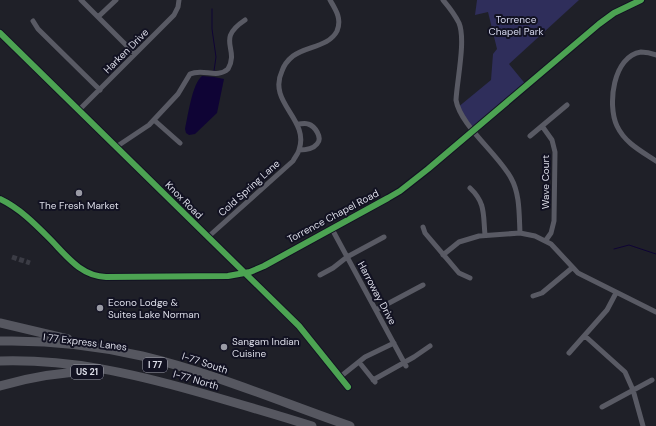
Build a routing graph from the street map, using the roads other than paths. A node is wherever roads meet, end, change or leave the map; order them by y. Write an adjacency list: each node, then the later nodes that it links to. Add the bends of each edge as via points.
1 (81, 0): 7 (street)
2 (116, 0): 7 (street)
3 (179, 0): 11 (street, Harken Drive, via 174,15)
4 (330, 0): 17 (street, via 339,19 334,36 291,57 280,74 281,98)
5 (443, 0): 19 (street, via 461,30 456,100 459,111)
6 (641, 0): 19 (street, Torrence Chapel Road, via 614,13 599,24)
7 (98, 17): 11 (street)
8 (245, 20): 16 (street, via 230,33 231,60 228,69 219,74 190,74 178,94)
9 (33, 21): 13 (street)
10 (0, 33): 15 (street, Knox Road)
11 (135, 54): 13 (street, Harken Drive)
12 (656, 55): 24 (street, via 641,52 627,59 616,78 611,102 614,118 622,133 632,145)
13 (100, 90): 15 (street, Harken Drive)
14 (567, 104): 18 (street)
15 (79, 110): 22 (street, Knox Road)
16 (154, 120): 21 (street); 22 (street)
17 (298, 124): 23 (street); 23 (street, via 313,127 319,140 312,148)
18 (542, 126): 20 (street); 33 (street, Wave Court, via 552,140 555,152 554,221 552,233)
19 (473, 131): 28 (street, Torrence Chapel Road, via 400,191); 29 (street, via 512,179 517,194)
20 (530, 136)
21 (180, 143)
22 (116, 147): 31 (street, Knox Road)
23 (299, 150): 31 (street, Cold Spring Lane, via 293,161)
24 (656, 161)
25 (470, 188): 30 (street, via 482,204)
26 (0, 199): 37 (street, Torrence Chapel Road, via 31,220 77,267 93,276 228,276)
27 (423, 227): 34 (street)
28 (332, 228): 35 (street, Harroway Drive); 37 (street, Torrence Chapel Road, via 264,266)
29 (520, 233): 30 (street); 33 (street)
30 (485, 235): 34 (street, via 464,240)
31 (208, 237): 37 (street, Knox Road)
32 (384, 237): 35 (street)
33 (546, 240): 36 (street)
34 (443, 254): 39 (street, via 459,273)
35 (347, 257): 38 (street); 43 (street, Harroway Drive)
36 (572, 268): 41 (street); 42 (street, via 542,293)
37 (245, 273): 58 (street, Knox Road, via 299,326)
38 (320, 275)
39 (470, 278)
40 (423, 285): 43 (street)
41 (616, 293): 44 (street); 46 (street, via 607,310)
42 (533, 296)
43 (376, 310): 48 (street, Harroway Drive)
44 (656, 312)
45 (0, 323): 51 (highway)
46 (585, 336): 52 (street); 62 (street, via 625,372)
47 (0, 341): 51 (highway, I-77 South / I 77, via 61,343)
48 (394, 343): 55 (street); 56 (street, Harroway Drive)
49 (0, 346): 65 (highway, I 77 Express Lanes / I 77, via 68,349 128,359)
50 (430, 346): 56 (street)
51 (114, 350): 65 (highway, I-77 South / I 77, via 188,369)
52 (568, 353)
53 (0, 355): 63 (highway, I 77 Express Lanes / I 77, via 60,357 119,366 184,383)
54 (0, 361): 57 (highway, I-77 North / I 77, via 67,363)
55 (359, 362): 56 (street, via 374,381); 58 (street)
56 (405, 364)
57 (136, 375): 60 (highway, US 21, via 64,372); 63 (highway, I-77 North / I 77)
58 (340, 377): 61 (street, Knox Road)
59 (652, 380): 62 (street)
60 (0, 386)
61 (348, 387)
62 (634, 390): 64 (street); 68 (street)
63 (248, 406): 66 (highway, I-77 North / I 77)
64 (602, 407)
65 (305, 410): 67 (highway, I-77 South / I 77)
66 (312, 426)
67 (350, 426)
68 (643, 426)

